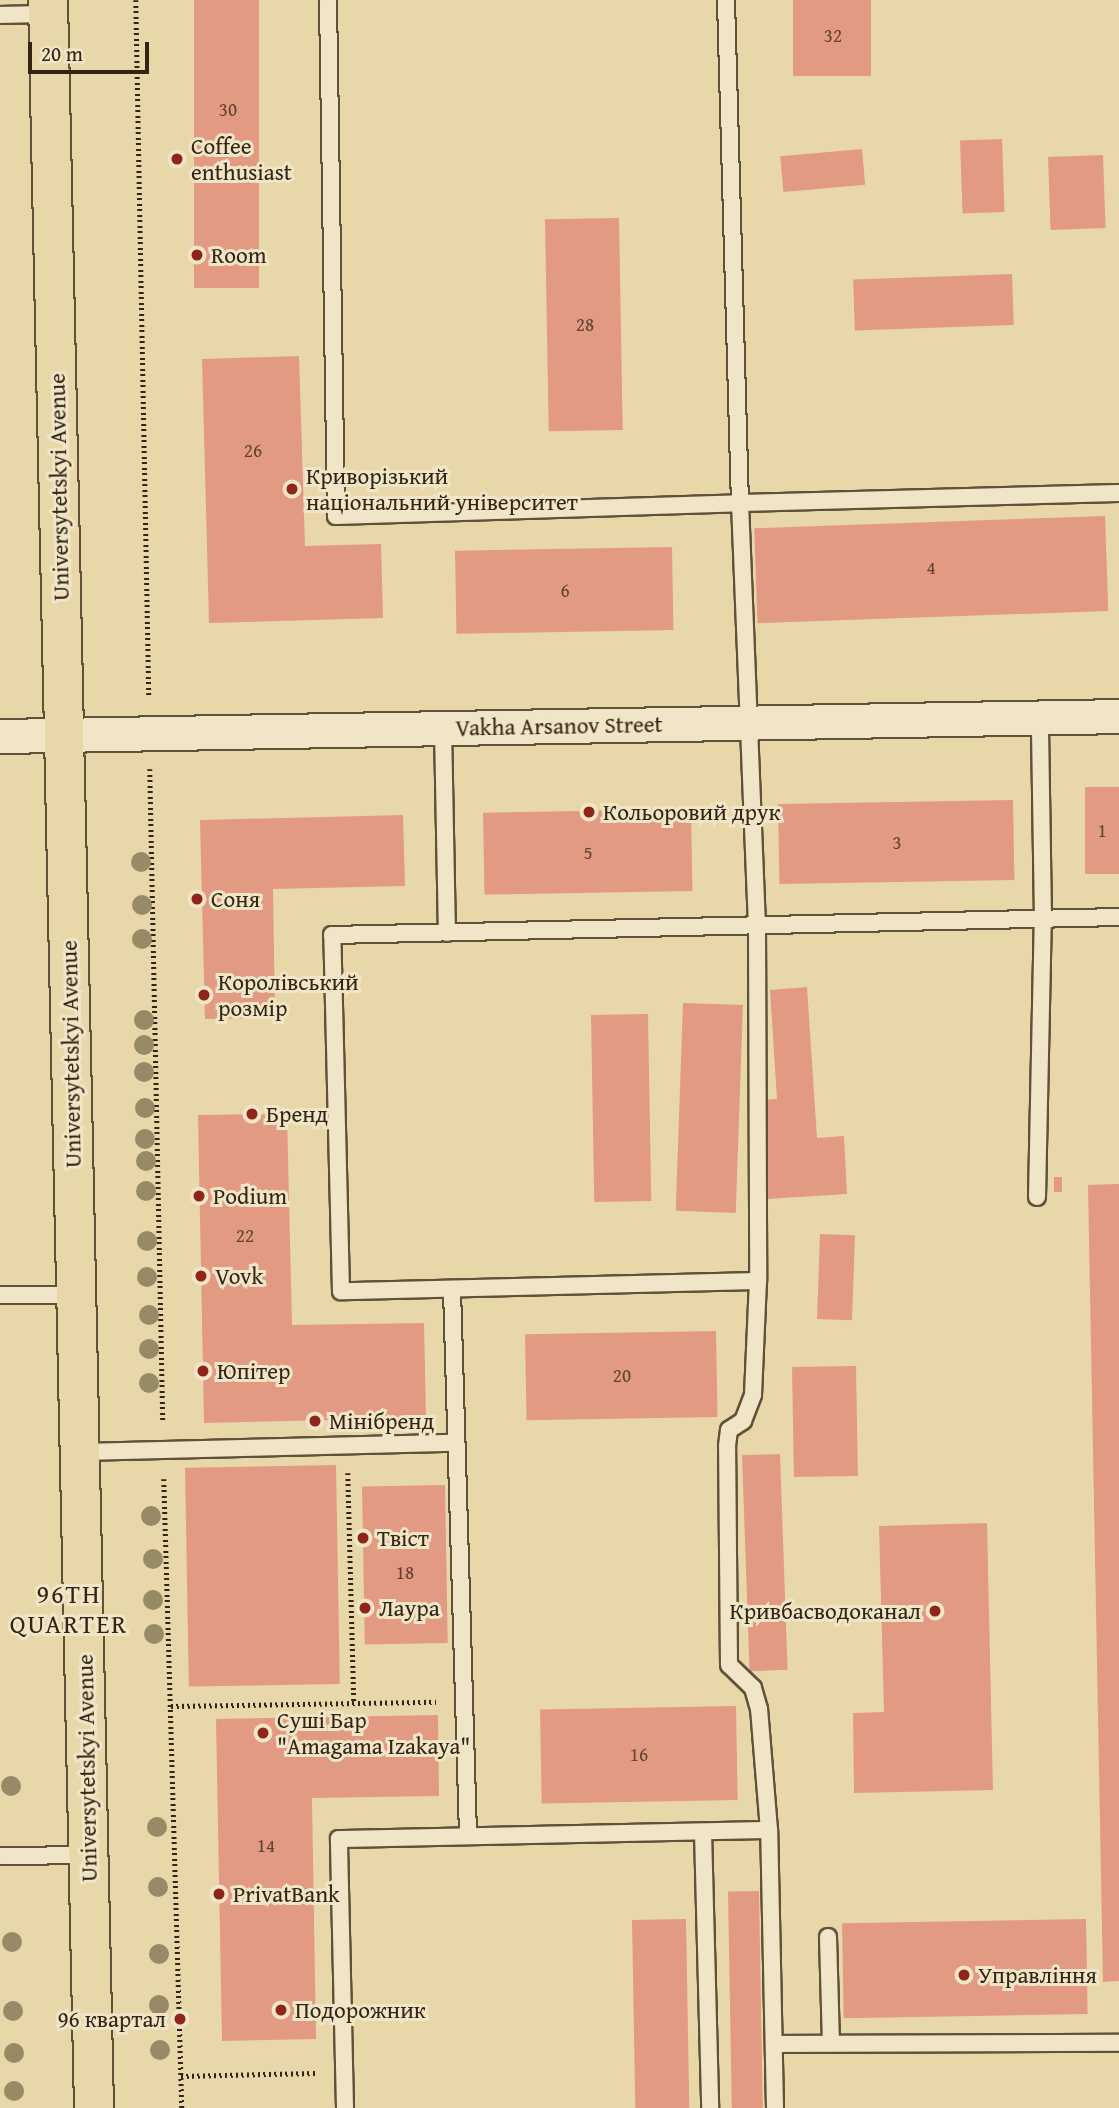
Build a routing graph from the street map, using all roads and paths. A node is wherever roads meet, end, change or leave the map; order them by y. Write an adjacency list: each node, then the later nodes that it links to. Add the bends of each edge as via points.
1 (136, 0): 12 (path)
2 (328, 0): 7 (lane, via 336,516)
3 (726, 0): 7 (lane)
4 (48, 7): 5 (lane); 13 (main road, Universytetskyi Avenue)
5 (0, 15)
6 (1119, 493): 7 (lane)
7 (740, 503): 10 (lane)
8 (1119, 716): 9 (street, Vakha Arsanov Street)
9 (1040, 718): 10 (street, Vakha Arsanov Street); 16 (lane)
10 (746, 723): 11 (street, Vakha Arsanov Street); 17 (lane)
11 (443, 728): 12 (street, Vakha Arsanov Street); 18 (lane)
12 (150, 733): 13 (street, Vakha Arsanov Street); 26 (path)
13 (64, 735): 14 (street, Vakha Arsanov Street); 22 (main road, Universytetskyi Avenue)
14 (0, 736)
15 (1119, 917): 16 (lane)
16 (1043, 919): 17 (lane); 19 (lane)
17 (757, 926): 18 (lane); 20 (lane)
18 (447, 933): 21 (lane, via 332,935 341,1291)
19 (1037, 1197)
20 (758, 1281): 21 (lane); 31 (lane, via 753,1395 743,1421 729,1430 727,1446 729,1665 753,1688 759,1709)
21 (452, 1289): 24 (lane)
22 (76, 1294): 23 (lane); 27 (main road, Universytetskyi Avenue)
23 (0, 1295)
24 (456, 1443): 25 (lane); 28 (lane)
25 (347, 1446): 26 (lane); 29 (path)
26 (163, 1450): 27 (lane); 30 (path)
27 (80, 1452): 34 (main road, Universytetskyi Avenue)
28 (464, 1702): 29 (path); 33 (lane)
29 (354, 1703): 30 (path)
30 (171, 1706): 41 (path)
31 (769, 1830): 32 (lane); 39 (lane)
32 (703, 1832): 33 (lane); 45 (lane)
33 (468, 1836): 40 (lane, via 339,1839)
34 (89, 1855): 35 (lane); 42 (main road, Universytetskyi Avenue)
35 (0, 1856)
36 (828, 1937): 37 (lane)
37 (831, 2043): 38 (lane); 39 (lane)
38 (1119, 2043)
39 (774, 2044): 46 (lane)
40 (344, 2073): 41 (path); 44 (lane)
41 (181, 2076): 43 (path)
42 (94, 2108)
43 (182, 2108)
44 (345, 2108)
45 (710, 2108)
46 (775, 2108)

